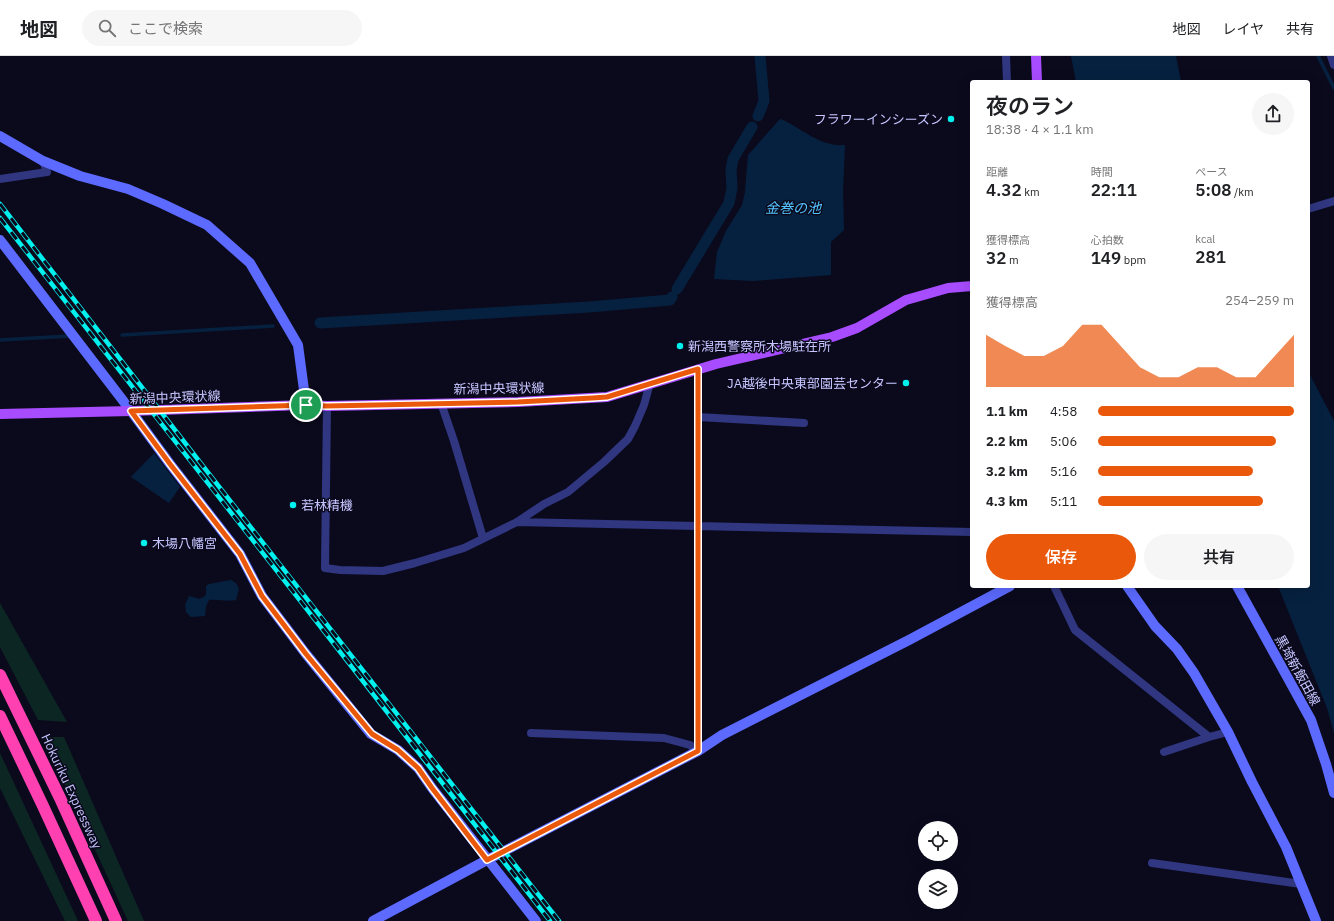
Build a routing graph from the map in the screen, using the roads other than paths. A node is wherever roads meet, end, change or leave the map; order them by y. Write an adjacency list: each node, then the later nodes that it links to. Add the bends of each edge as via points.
1 (1006, 56): 5 (street)
2 (1036, 56): 6 (main road)
3 (1331, 56): 4 (street)
4 (1334, 65)
5 (1007, 80)
6 (1037, 80)
7 (0, 136): 8 (street)
8 (43, 161): 9 (street, via 47,172); 17 (street, via 80,176 128,189 207,225 250,263 298,345)
9 (0, 179)
10 (1334, 201): 11 (street)
11 (1310, 208)
12 (0, 240): 19 (street)
13 (970, 286): 14 (main road, 新潟中央環状線, via 948,288 906,300 857,328 832,337)
14 (698, 369): 15 (main road, 新潟中央環状線); 21 (street)
15 (650, 383): 16 (main road, 新潟中央環状線, via 607,397); 23 (street, via 644,405 628,439 568,492)
16 (441, 403): 18 (main road, 新潟中央環状線); 26 (street)
17 (306, 405): 18 (main road, 新潟中央環状線); 19 (main road, 新潟中央環状線)
18 (327, 406): 26 (street, via 325,568 383,571 464,548)
19 (131, 411): 20 (main road, 新潟中央環状線); 39 (street, via 240,554 262,596 306,654 372,734 398,750 418,768)
20 (3, 415)
21 (698, 418): 22 (street); 24 (street)
22 (804, 423)
23 (516, 522): 24 (street); 26 (street)
24 (698, 526): 25 (street); 36 (street)
25 (970, 532)
26 (483, 538)
27 (1006, 588): 36 (street, via 722,735)
28 (1055, 588): 35 (street, via 1075,630)
29 (1128, 588): 33 (street, via 1155,626 1177,649 1194,673)
30 (1238, 588): 38 (street, 黒埼新飯田線, via 1311,720)
31 (0, 675): 43 (highway, Hokuriku Expressway, via 57,791)
32 (0, 716): 42 (highway)
33 (1228, 732): 35 (street); 41 (street, via 1286,847)
34 (531, 733): 36 (street, via 664,738 690,745)
35 (1209, 737): 37 (street)
36 (698, 751): 39 (street)
37 (1164, 752)
38 (1334, 794)
39 (487, 860): 44 (street); 45 (street)
40 (1152, 863): 41 (street)
41 (1301, 884): 46 (street)
42 (96, 921)
43 (116, 921)
44 (373, 921)
45 (536, 921)
46 (1316, 921)

